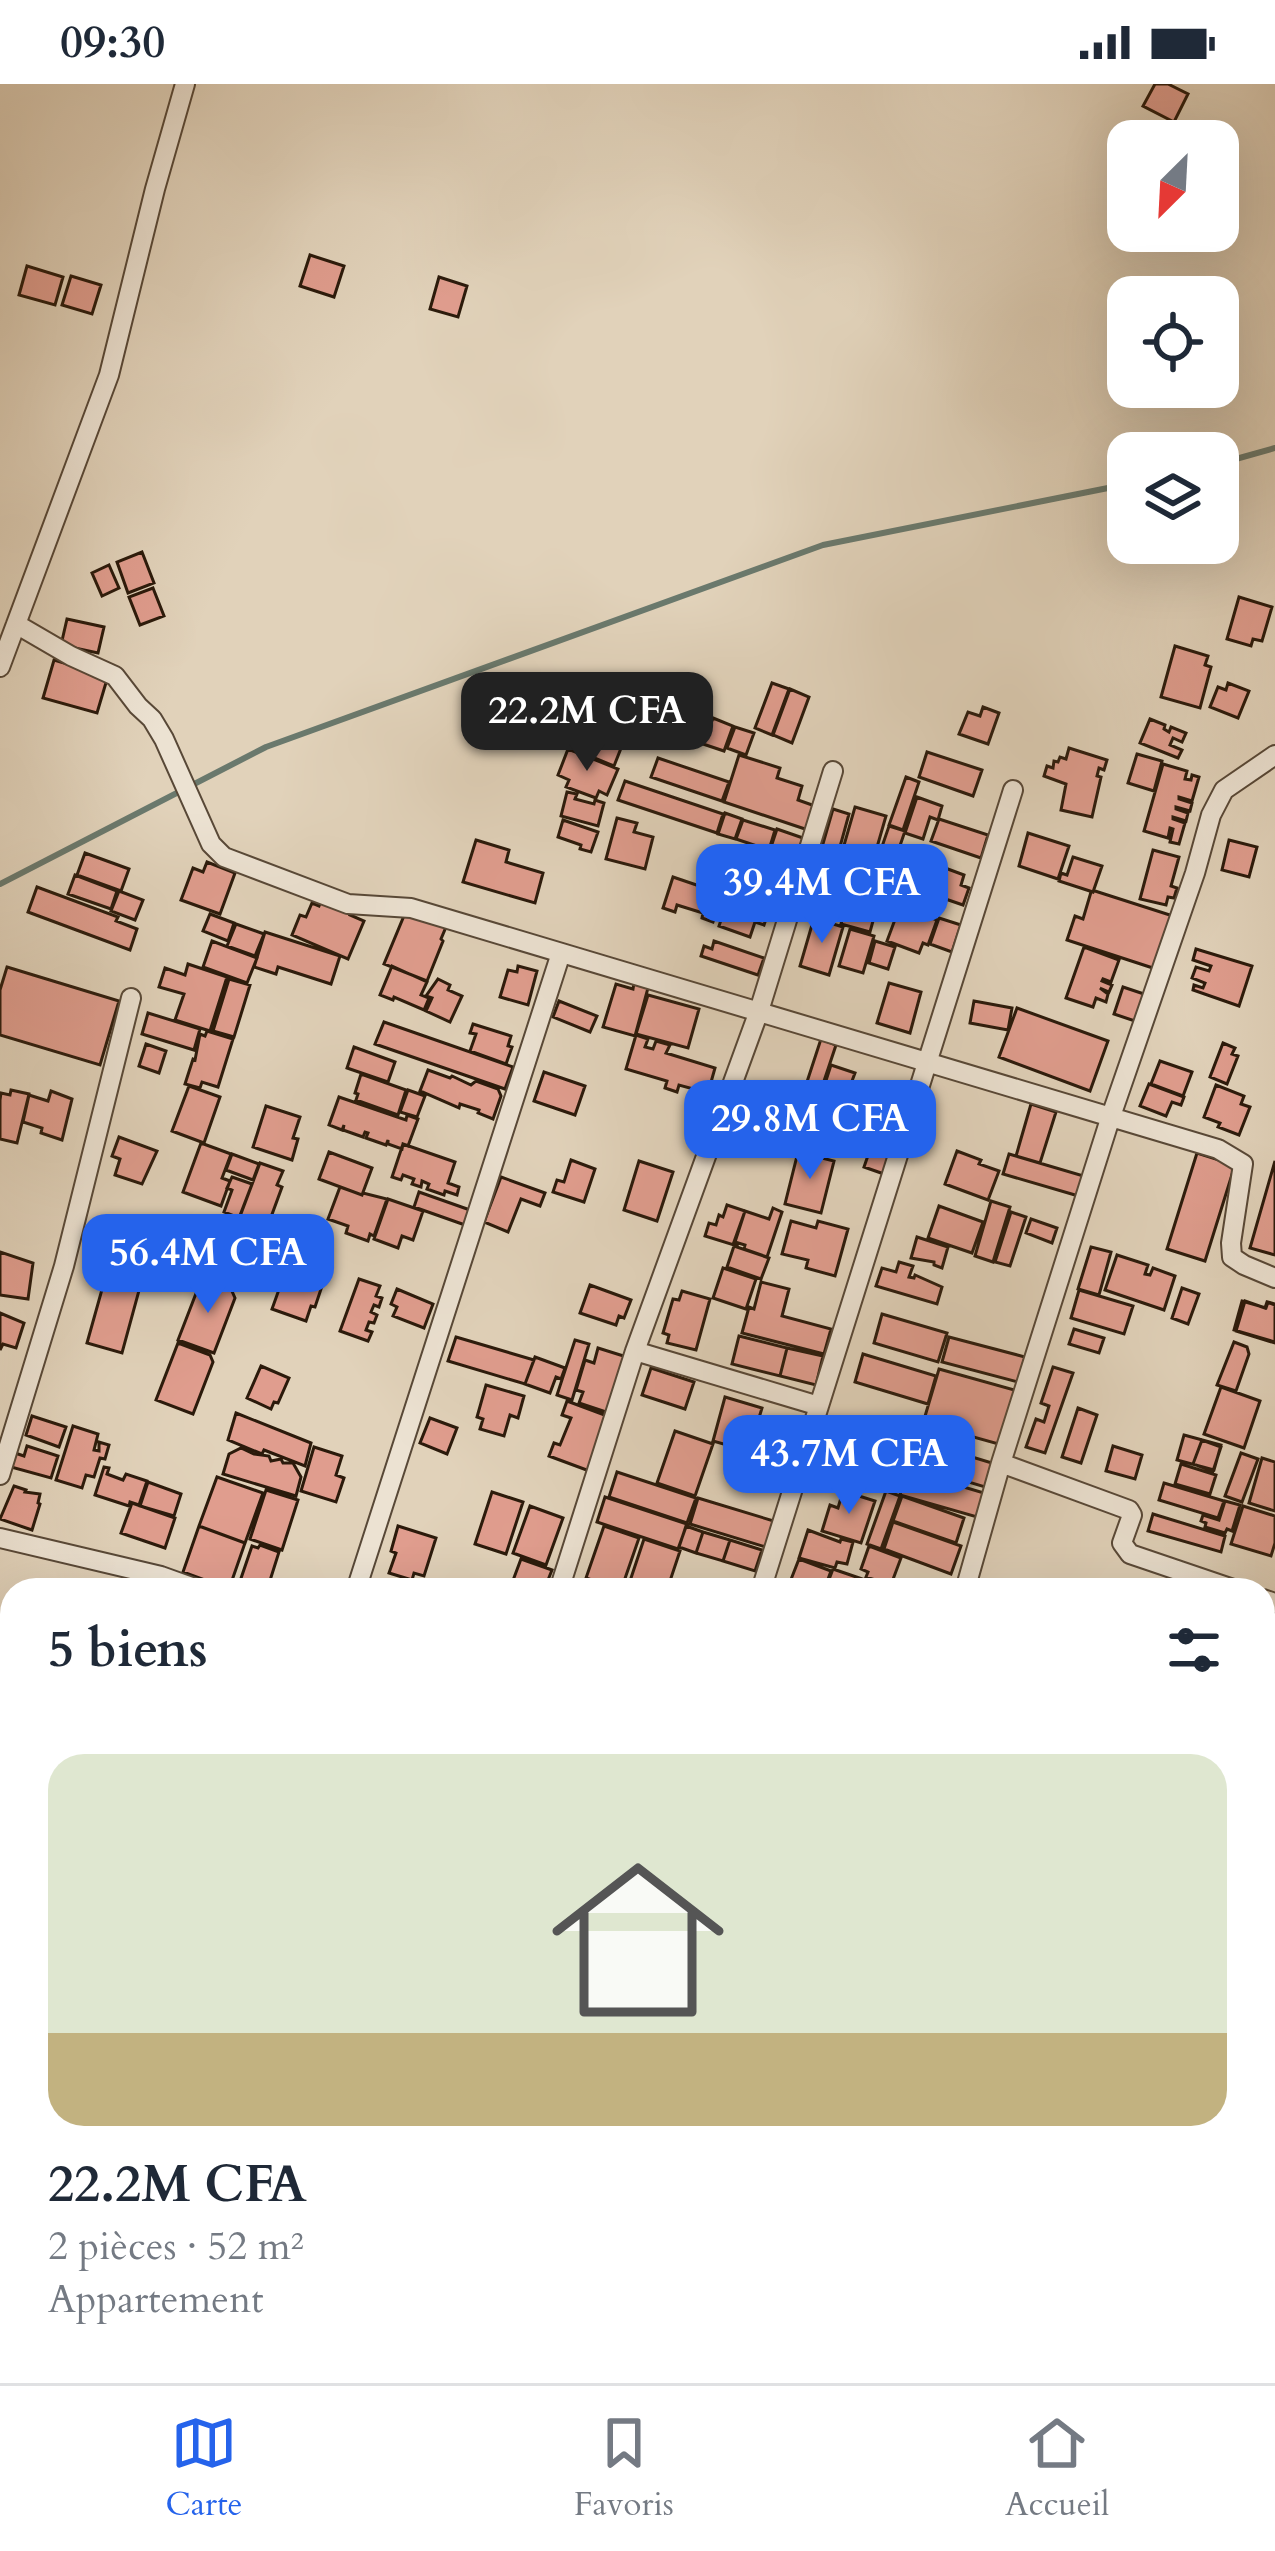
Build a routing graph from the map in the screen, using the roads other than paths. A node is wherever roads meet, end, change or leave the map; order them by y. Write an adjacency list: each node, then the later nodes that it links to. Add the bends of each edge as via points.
1 (185, 84): 2 (street, via 110,375)
2 (16, 624): 3 (street); 7 (street, via 115,676 152,719 224,857 348,904 411,908)
3 (0, 667)
4 (1275, 755): 11 (street, via 1217,799)
5 (833, 771): 9 (street)
6 (1013, 790): 10 (street)
7 (561, 952): 9 (street); 19 (street)
8 (131, 998): 16 (street, via 64,1266)
9 (759, 1011): 10 (street); 13 (street)
10 (928, 1061): 11 (street); 14 (street)
11 (1110, 1119): 12 (street, via 1218,1149 1243,1164 1232,1257); 15 (street)
12 (1275, 1278)
13 (635, 1351): 14 (street); 20 (street)
14 (819, 1406): 21 (street)
15 (1001, 1463): 22 (street); 23 (street, via 1129,1510 1122,1543 1130,1554)
16 (0, 1475)
17 (0, 1538): 18 (street)
18 (141, 1578)
19 (360, 1578)
20 (563, 1578)
21 (765, 1578)
22 (968, 1578)
23 (1201, 1578)

